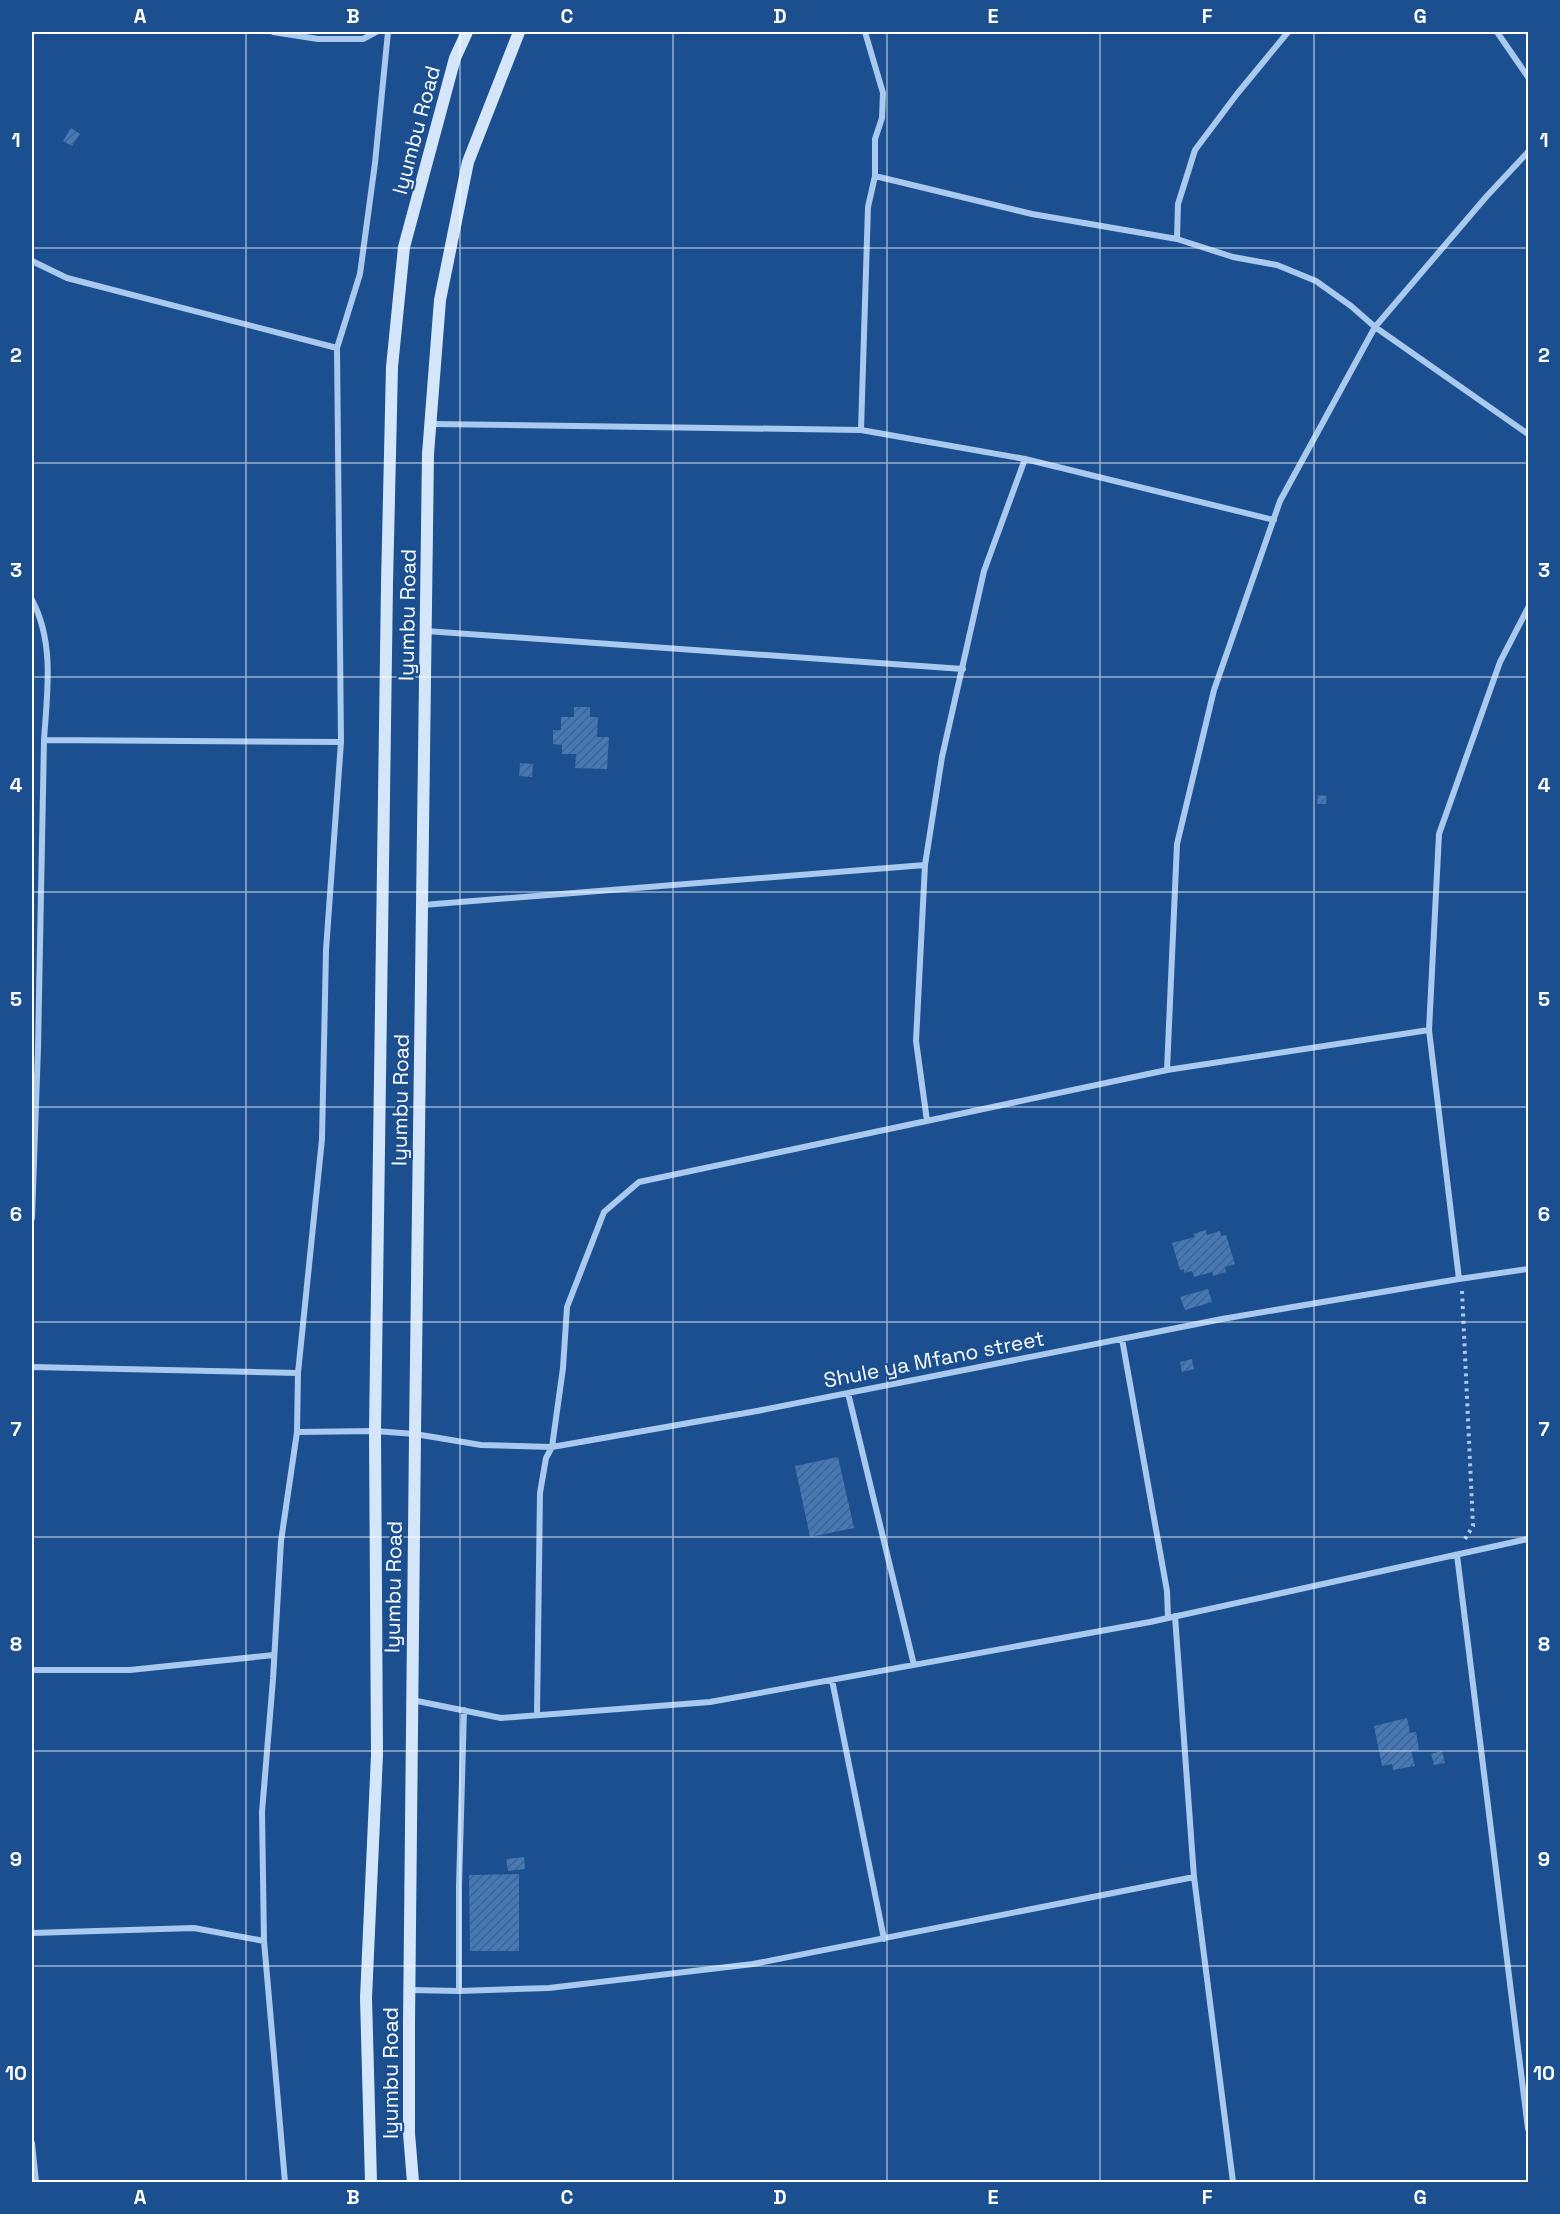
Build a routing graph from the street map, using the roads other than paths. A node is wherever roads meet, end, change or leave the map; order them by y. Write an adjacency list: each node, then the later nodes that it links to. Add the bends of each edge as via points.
1 (273, 32): 2 (street, via 318,39 363,39)
2 (376, 32)
3 (388, 32): 15 (street, via 360,274)
4 (467, 32): 40 (main road, Iyumbu Road, via 455,58 404,247 392,368)
5 (519, 32): 16 (main road, Iyumbu Road, via 468,162 440,300)
6 (865, 32): 11 (street, via 883,93 882,118 875,139)
7 (1288, 32): 12 (street, via 1195,150 1178,204)
8 (1497, 32): 9 (street)
9 (1528, 77)
10 (1528, 152): 14 (street)
11 (875, 176): 12 (street, via 1032,214); 17 (street, via 868,207)
12 (1177, 239): 14 (street, via 1233,257 1277,265 1316,281)
13 (32, 261): 15 (street, via 67,278)
14 (1375, 327): 18 (street); 20 (street, via 1280,501)
15 (337, 348): 26 (street)
16 (430, 424): 17 (street); 23 (main road, Iyumbu Road)
17 (861, 430): 19 (street)
18 (1528, 434)
19 (1025, 459): 20 (street); 24 (street, via 984,571)
20 (1274, 520): 31 (street, via 1214,690 1177,844)
21 (32, 600): 25 (street, via 42,627 49,669)
22 (1528, 608): 29 (street, via 1500,662 1439,834)
23 (426, 631): 24 (street); 28 (main road, Iyumbu Road)
24 (963, 669): 27 (street, via 942,757)
25 (44, 740): 26 (street); 30 (street)
26 (341, 742): 38 (street, via 326,950 322,1139)
27 (925, 865): 28 (street); 32 (street, via 916,1041)
28 (423, 905): 42 (main road, Iyumbu Road)
29 (1429, 1030): 31 (street); 35 (street)
30 (35, 1048): 33 (street)
31 (1167, 1070): 32 (street)
32 (927, 1121): 43 (street, via 639,1182 604,1212 567,1307)
33 (32, 1218)
34 (1528, 1269): 35 (street, Shule ya Mfano street)
35 (1459, 1279): 36 (street, Shule ya Mfano street)
36 (1122, 1339): 39 (street, Shule ya Mfano street); 46 (street)
37 (32, 1367): 38 (street)
38 (298, 1373): 41 (street)
39 (848, 1393): 43 (street, Shule ya Mfano street); 48 (street)
40 (375, 1431): 41 (street, Shule ya Mfano street); 42 (street, Shule ya Mfano street); 64 (main road, Iyumbu Road, via 377,1755 366,1998)
41 (297, 1432): 47 (street, via 281,1541)
42 (415, 1434): 43 (street, Shule ya Mfano street, via 481,1445); 51 (main road, Iyumbu Road)
43 (552, 1447): 53 (street, via 546,1458 540,1493)
44 (1528, 1539): 45 (street)
45 (1457, 1555): 46 (street); 60 (street)
46 (1172, 1617): 48 (street); 54 (street)
47 (274, 1655): 49 (street, via 130,1670); 57 (street, via 262,1812)
48 (914, 1665): 50 (street)
49 (32, 1670)
50 (832, 1680): 53 (street, via 710,1702); 56 (street)
51 (412, 1700): 52 (street); 58 (main road, Iyumbu Road)
52 (464, 1710): 53 (street, via 501,1718); 59 (street)
53 (537, 1715)
54 (1194, 1877): 56 (street); 66 (street)
55 (32, 1933): 57 (street, via 194,1928)
56 (884, 1939): 59 (street, via 753,1964 549,1988)
57 (264, 1941): 63 (street)
58 (409, 1990): 59 (street); 65 (main road, Iyumbu Road)
59 (459, 1991)
60 (1528, 2129)
61 (32, 2143): 62 (street)
62 (36, 2182)
63 (285, 2182)
64 (371, 2182)
65 (413, 2182)
66 (1233, 2182)

